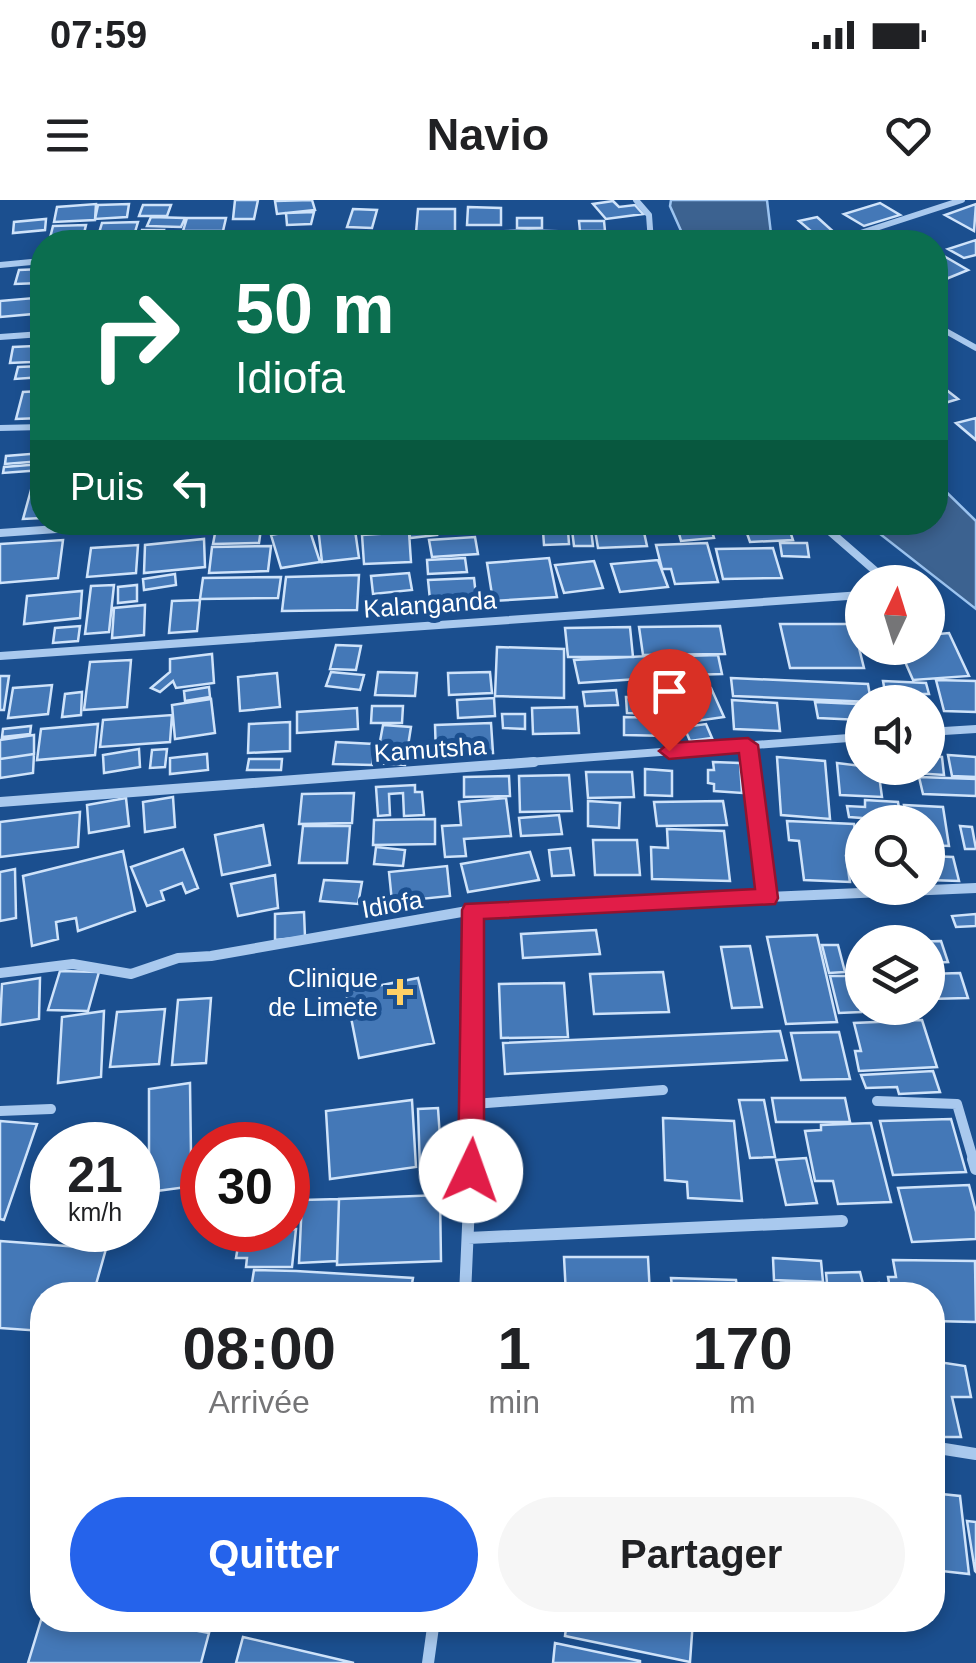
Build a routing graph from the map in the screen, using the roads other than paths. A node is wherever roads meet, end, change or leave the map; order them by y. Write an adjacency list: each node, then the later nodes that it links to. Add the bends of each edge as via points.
1 (636, 200): 5 (street, via 650,215)
2 (925, 200): 4 (street)
3 (962, 200): 4 (street)
4 (939, 208): 6 (street)
5 (650, 230)
6 (871, 230)
7 (30, 262): 8 (street)
8 (0, 264)
9 (948, 332): 12 (street)
10 (30, 335): 11 (street)
11 (0, 337)
12 (976, 348)
13 (30, 427): 14 (street)
14 (0, 428)
15 (30, 531): 16 (street)
16 (0, 533)
17 (834, 535): 18 (street)
18 (868, 565)
19 (845, 596): 20 (street, Kalanganda)
20 (0, 656)
21 (976, 729): 22 (street)
22 (945, 731)
23 (845, 738): 24 (street, Kamutsha)
24 (748, 745): 25 (street, Kamutsha); 27 (street)
25 (0, 802)
26 (976, 888): 27 (street, Idiofa)
27 (767, 898): 28 (street, Idiofa)
28 (473, 910): 29 (street, Idiofa, via 178,958 131,974 73,964); 32 (street)
29 (0, 973)
30 (663, 1090): 32 (street)
31 (878, 1100): 35 (street, via 957,1104)
32 (474, 1104): 37 (street)
33 (50, 1108): 34 (street)
34 (0, 1111)
35 (976, 1169)
36 (842, 1221): 37 (street)
37 (468, 1238): 38 (street)
38 (466, 1282)
39 (945, 1449): 40 (street)
40 (976, 1454)
41 (432, 1632): 42 (street)
42 (428, 1663)

